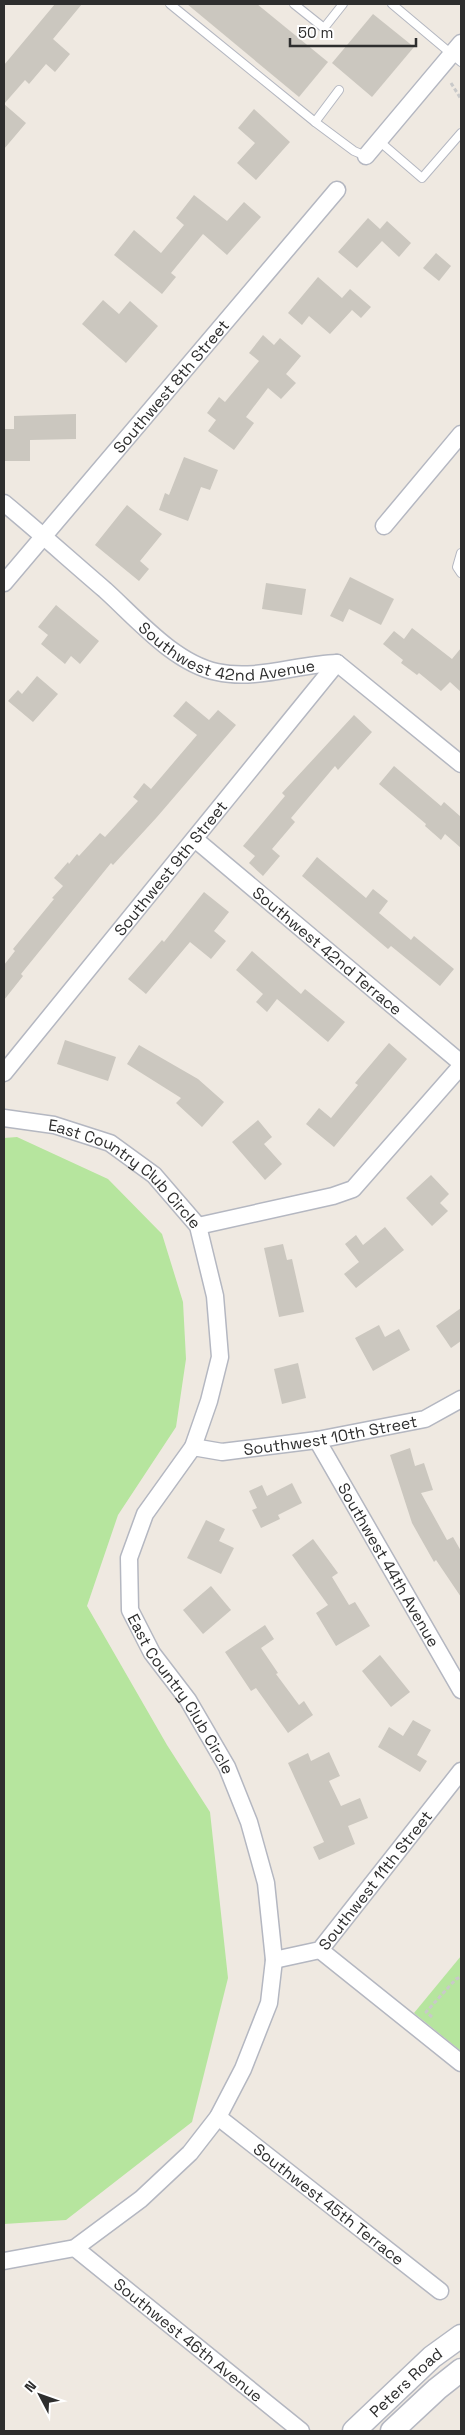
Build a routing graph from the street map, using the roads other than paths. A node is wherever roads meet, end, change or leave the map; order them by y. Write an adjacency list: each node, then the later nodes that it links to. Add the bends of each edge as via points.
1 (170, 4): 7 (lane)
2 (294, 4): 3 (lane, via 324,28)
3 (343, 4)
4 (392, 4): 5 (lane)
5 (458, 53): 9 (street)
6 (339, 90): 7 (lane)
7 (315, 122): 10 (lane)
8 (461, 133): 9 (lane, via 422,178)
9 (378, 141): 10 (street)
10 (366, 156)
11 (337, 190): 15 (street, Southwest 8th Street)
12 (461, 434): 14 (street)
13 (4, 503): 15 (street, Southwest 42nd Avenue)
14 (384, 526)
15 (44, 536): 18 (street, Southwest 8th Street); 19 (street, Southwest 42nd Avenue, via 181,658 216,672 248,674)
16 (461, 553): 17 (lane, via 457,567)
17 (461, 573)
18 (4, 583)
19 (337, 663): 20 (street, Southwest 42nd Avenue); 21 (street, Southwest 9th Street)
20 (461, 764)
21 (196, 840): 22 (street, Southwest 42nd Terrace); 24 (street, Southwest 9th Street)
22 (461, 1062)
23 (461, 1066): 26 (street, via 353,1189)
24 (4, 1073)
25 (4, 1118): 26 (street, East Country Club Circle, via 54,1125 110,1143 154,1175)
26 (198, 1226): 29 (street, East Country Club Circle, via 215,1296 220,1357)
27 (461, 1398): 28 (street, Southwest 10th Street, via 425,1419)
28 (317, 1440): 29 (street, Southwest 10th Street, via 222,1452); 30 (street, Southwest 44th Avenue)
29 (193, 1447): 33 (street, East Country Club Circle, via 145,1514 129,1558 130,1610 152,1653 188,1700 227,1767 249,1822 266,1883)
30 (461, 1690)
31 (461, 1771): 32 (street, Southwest 11th Street)
32 (320, 1950): 33 (street, Southwest 11th Street); 34 (street)
33 (274, 1960): 35 (street, via 269,2003 243,2069)
34 (459, 2055)
35 (218, 2117): 36 (street, via 190,2153 169,2173); 38 (street, Southwest 45th Terrace)
36 (75, 2248): 37 (street); 41 (street, Southwest 46th Avenue)
37 (4, 2261)
38 (440, 2291)
39 (461, 2336): 42 (main road, Peters Road, via 432,2356)
40 (461, 2370): 43 (main road, Peters Road)
41 (301, 2431)
42 (354, 2431)
43 (392, 2431)

